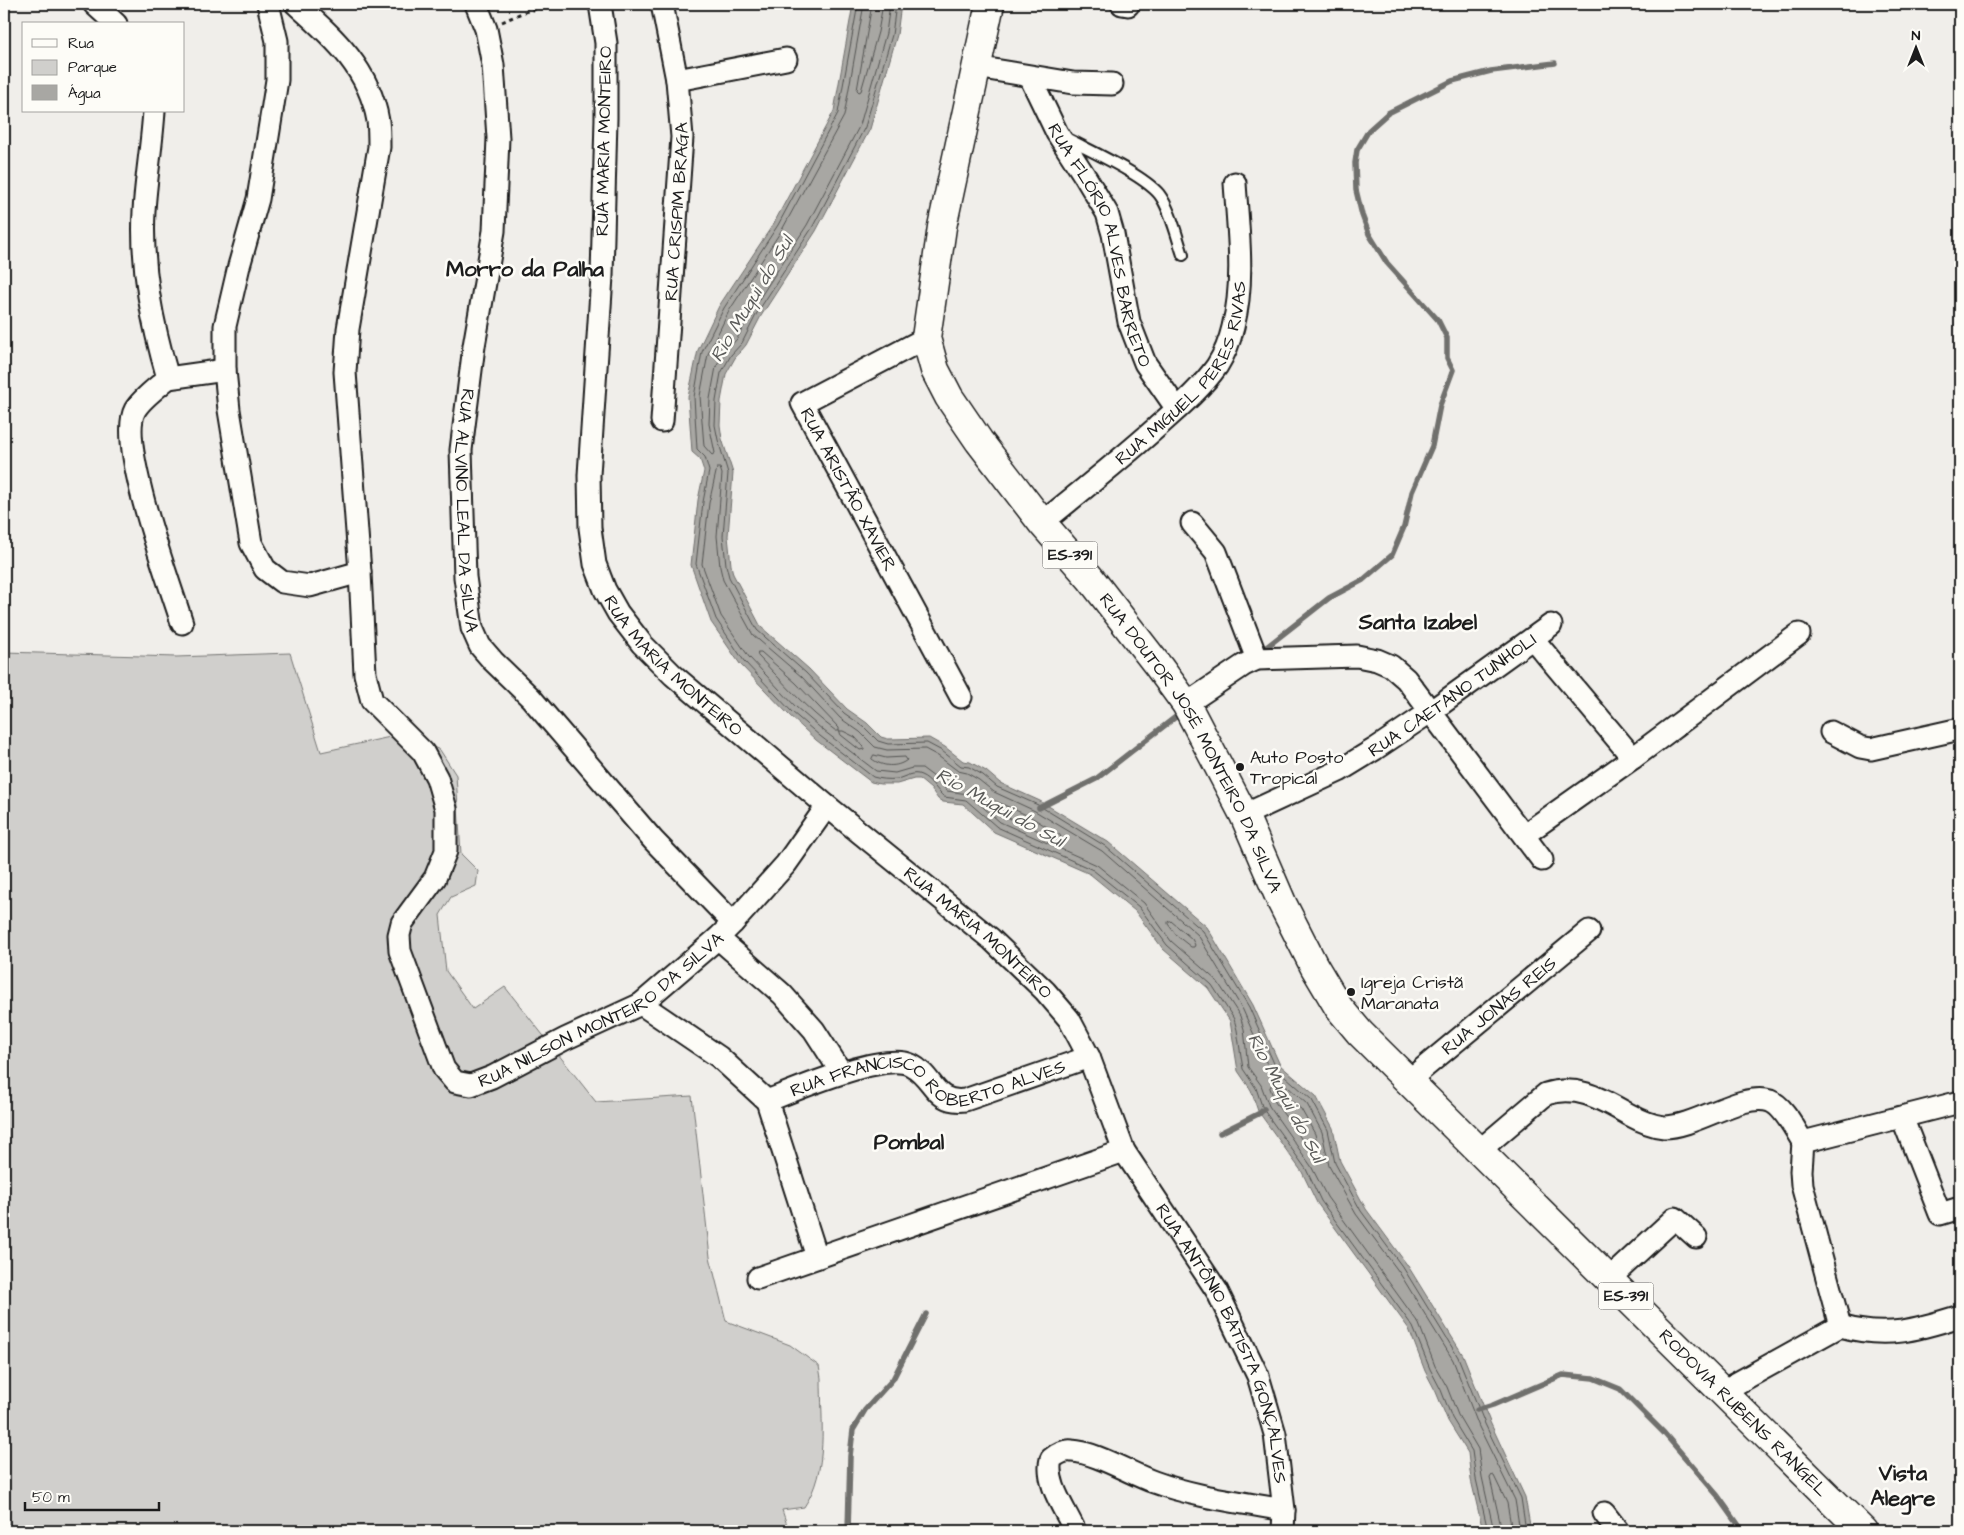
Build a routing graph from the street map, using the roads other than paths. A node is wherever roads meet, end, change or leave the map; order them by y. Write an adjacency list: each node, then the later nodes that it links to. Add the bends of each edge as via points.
1 (94, 4): 8 (street)
2 (268, 4): 19 (street, via 277,41 277,80 258,199 225,326)
3 (296, 4): 25 (street, RUA NILSON MONTEIRO DA SILVA, via 338,42 358,68 378,120 379,147 348,328 345,372)
4 (476, 4): 41 (street, RUA ALVINO LEAL DA SILVA, via 486,29 493,66 498,138 494,231 460,450 465,577 472,628 480,646 493,661 531,698 653,840)
5 (600, 4): 37 (street, RUA MARIA MONTEIRO, via 606,44 606,118 602,276 589,475 590,528 595,564 618,613 642,644 673,675)
6 (662, 4): 12 (street, RUA CRISPIM BRAGA)
7 (990, 4): 10 (main road, RUA DOUTOR JOSÉ MONTEIRO DA SILVA / ES-391)
8 (114, 22)
9 (786, 59): 12 (street)
10 (976, 67): 11 (street); 18 (main road, RUA DOUTOR JOSÉ MONTEIRO DA SILVA / ES-391, via 942,227)
11 (1030, 77): 13 (street); 15 (street, RUA FLÓRIO ALVES BARRETO)
12 (677, 80): 22 (street, RUA CRISPIM BRAGA, via 682,137)
13 (1112, 84)
14 (154, 112): 20 (street, via 144,211 144,267 156,337)
15 (1057, 133): 17 (lane, via 1149,184 1164,203); 21 (street, RUA FLÓRIO ALVES BARRETO, via 1106,213 1113,234 1129,322 1145,363)
16 (1235, 183): 21 (street, RUA MIGUEL PERES RIVAS, via 1240,264 1234,326 1217,365)
17 (1183, 255)
18 (926, 338): 23 (main road, RUA DOUTOR JOSÉ MONTEIRO DA SILVA / ES-391, via 935,370 949,397); 31 (street, RUA ARISTÃO XAVIER, via 802,403)
19 (225, 370): 20 (street); 25 (street, via 251,543 265,569 282,582 310,586)
20 (168, 378): 26 (street, via 135,410 132,454 147,514)
21 (1177, 409): 23 (street, RUA MIGUEL PERES RIVAS)
22 (662, 421)
23 (1042, 523): 32 (main road, RUA DOUTOR JOSÉ MONTEIRO DA SILVA / ES-391, via 1090,578)
24 (1192, 523): 30 (street, via 1216,552)
25 (360, 572): 44 (street, RUA NILSON MONTEIRO DA SILVA, via 365,674 372,702 423,752 437,778 446,809 446,851 435,878 402,923 400,935 400,951 444,1069 455,1082 471,1085)
26 (182, 623)
27 (1551, 625): 29 (street, RUA CAETANO TUNHOLI)
28 (1799, 634): 36 (street)
29 (1534, 639): 33 (street, RUA CAETANO TUNHOLI); 36 (street)
30 (1257, 659): 32 (street); 33 (street, via 1356,656 1377,660 1391,666 1406,679)
31 (961, 697)
32 (1186, 704): 38 (main road, RUA DOUTOR JOSÉ MONTEIRO DA SILVA / ES-391)
33 (1430, 712): 38 (street, RUA CAETANO TUNHOLI, via 1339,771); 39 (street)
34 (1960, 729): 35 (street, via 1871,749)
35 (1831, 732)
36 (1633, 758): 39 (street)
37 (827, 806): 41 (street, RUA NILSON MONTEIRO DA SILVA, via 786,864); 45 (street, RUA MARIA MONTEIRO, via 991,939 1046,991 1069,1019)
38 (1244, 816): 46 (main road, RUA DOUTOR JOSÉ MONTEIRO DA SILVA / ES-391, via 1314,966 1339,1008)
39 (1524, 835): 40 (street)
40 (1542, 860)
41 (733, 923): 43 (street, RUA NILSON MONTEIRO DA SILVA)
42 (1589, 931): 48 (street, RUA JONAS REIS)
43 (718, 938): 44 (street, RUA NILSON MONTEIRO DA SILVA); 47 (street, via 782,994 814,1030)
44 (641, 1004): 49 (street, via 719,1057)
45 (1089, 1057): 47 (street, RUA FRANCISCO ROBERTO ALVES, via 966,1100 953,1101 944,1098 920,1071 899,1061); 54 (street, RUA MARIA MONTEIRO)
46 (1389, 1061): 48 (main road, RODOVIA RUBENS RANGEL / ES-391)
47 (841, 1072): 49 (street, RUA FRANCISCO ROBERTO ALVES)
48 (1408, 1081): 53 (main road, RODOVIA RUBENS RANGEL / ES-391)
49 (767, 1100): 57 (street)
50 (1960, 1102): 51 (street)
51 (1902, 1117): 52 (street); 55 (street, via 1940,1214)
52 (1803, 1142): 53 (street, via 1780,1109 1766,1100 1748,1100 1664,1127 1640,1120 1581,1091 1557,1091 1546,1094); 61 (street, via 1802,1184)
53 (1480, 1150): 59 (main road, RODOVIA RUBENS RANGEL / ES-391)
54 (1129, 1159): 57 (street); 63 (street, RUA ANTÔNIO BATISTA GONÇALVES, via 1217,1291 1258,1376 1275,1434)
55 (1960, 1208)
56 (1696, 1237): 59 (street, via 1675,1218)
57 (817, 1257): 58 (street)
58 (758, 1278)
59 (1609, 1279): 62 (main road, RODOVIA RUBENS RANGEL / ES-391)
60 (1960, 1316): 61 (street, via 1919,1329 1886,1333 1861,1332)
61 (1840, 1326): 62 (street)
62 (1721, 1392): 68 (main road, RODOVIA RUBENS RANGEL / ES-391)
63 (1284, 1510): 65 (street, via 1213,1498 1154,1483 1072,1451 1059,1453 1051,1459 1049,1468 1052,1483); 66 (street, RUA ANTÔNIO BATISTA GONÇALVES)
64 (1604, 1513): 67 (street)
65 (1075, 1531)
66 (1283, 1531)
67 (1618, 1531)
68 (1863, 1531)

